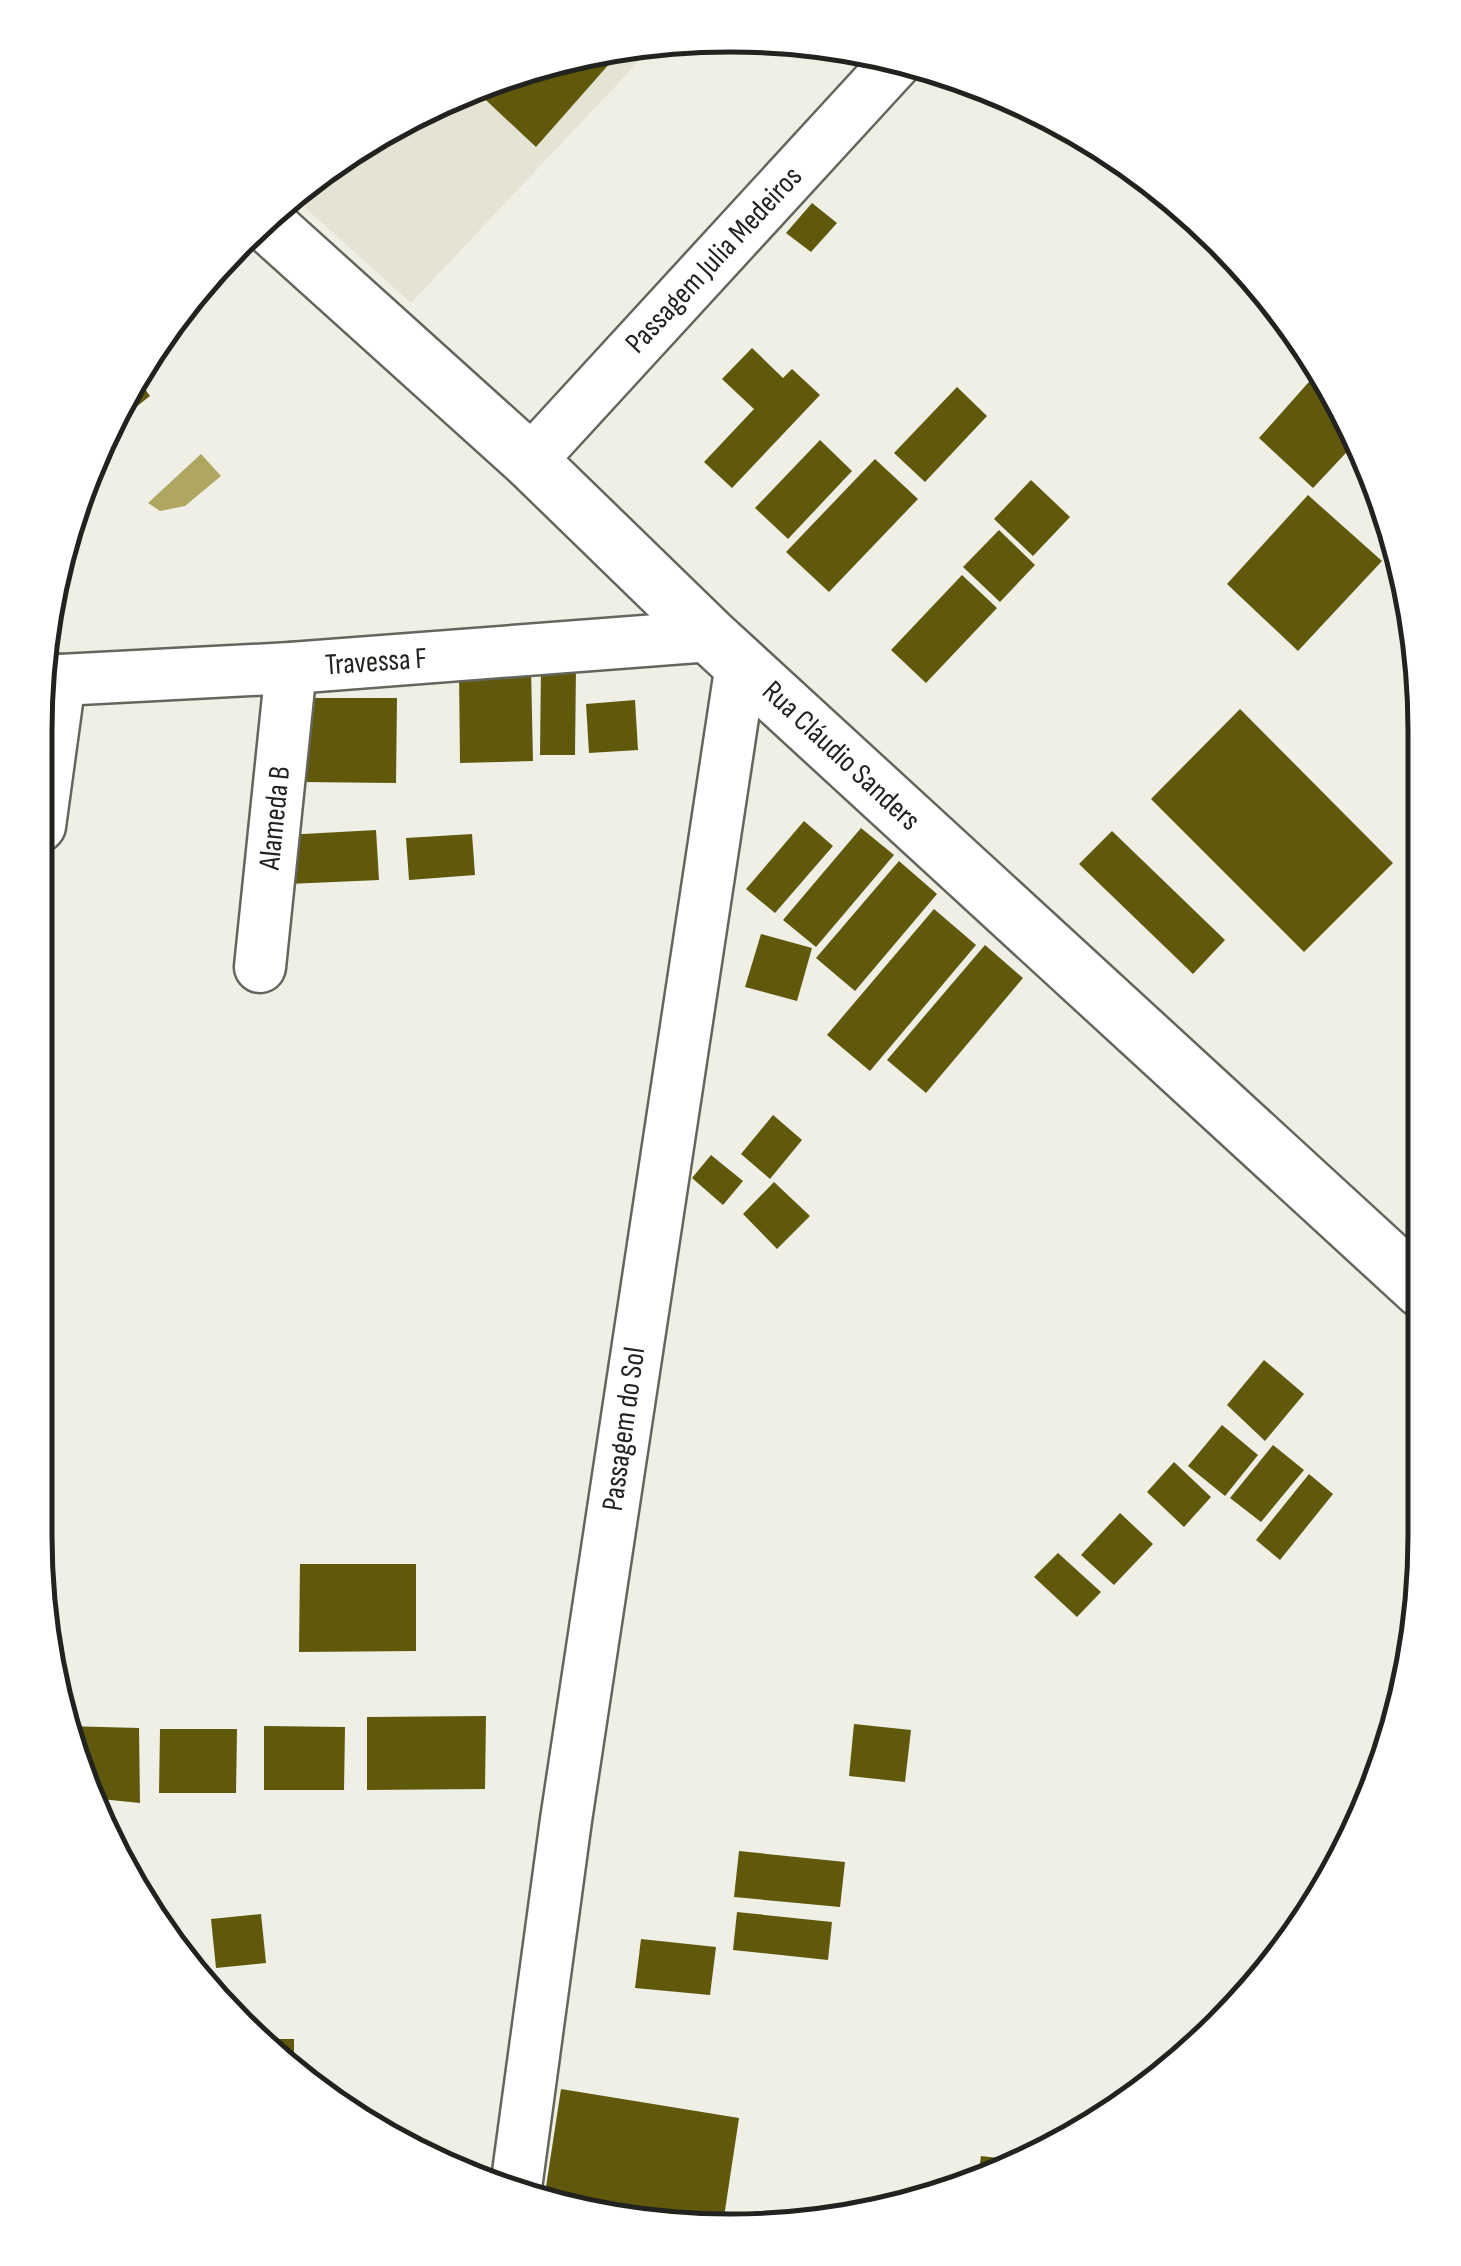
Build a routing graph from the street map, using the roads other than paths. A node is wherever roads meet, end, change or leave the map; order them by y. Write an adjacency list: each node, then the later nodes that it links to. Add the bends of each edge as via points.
1 (887, 72): 3 (street, Passagem Julia Medeiros)
2 (274, 230): 3 (main road, Rua Cláudio Sanders)
3 (530, 461): 4 (main road, Rua Cláudio Sanders)
4 (725, 650): 5 (street, Travessa F); 8 (main road, Rua Cláudio Sanders); 9 (street, Passagem do Sol)
5 (291, 668): 6 (street, Travessa F); 7 (street, Alameda B)
6 (54, 681)
7 (260, 967)
8 (1408, 1277)
9 (518, 2179)

